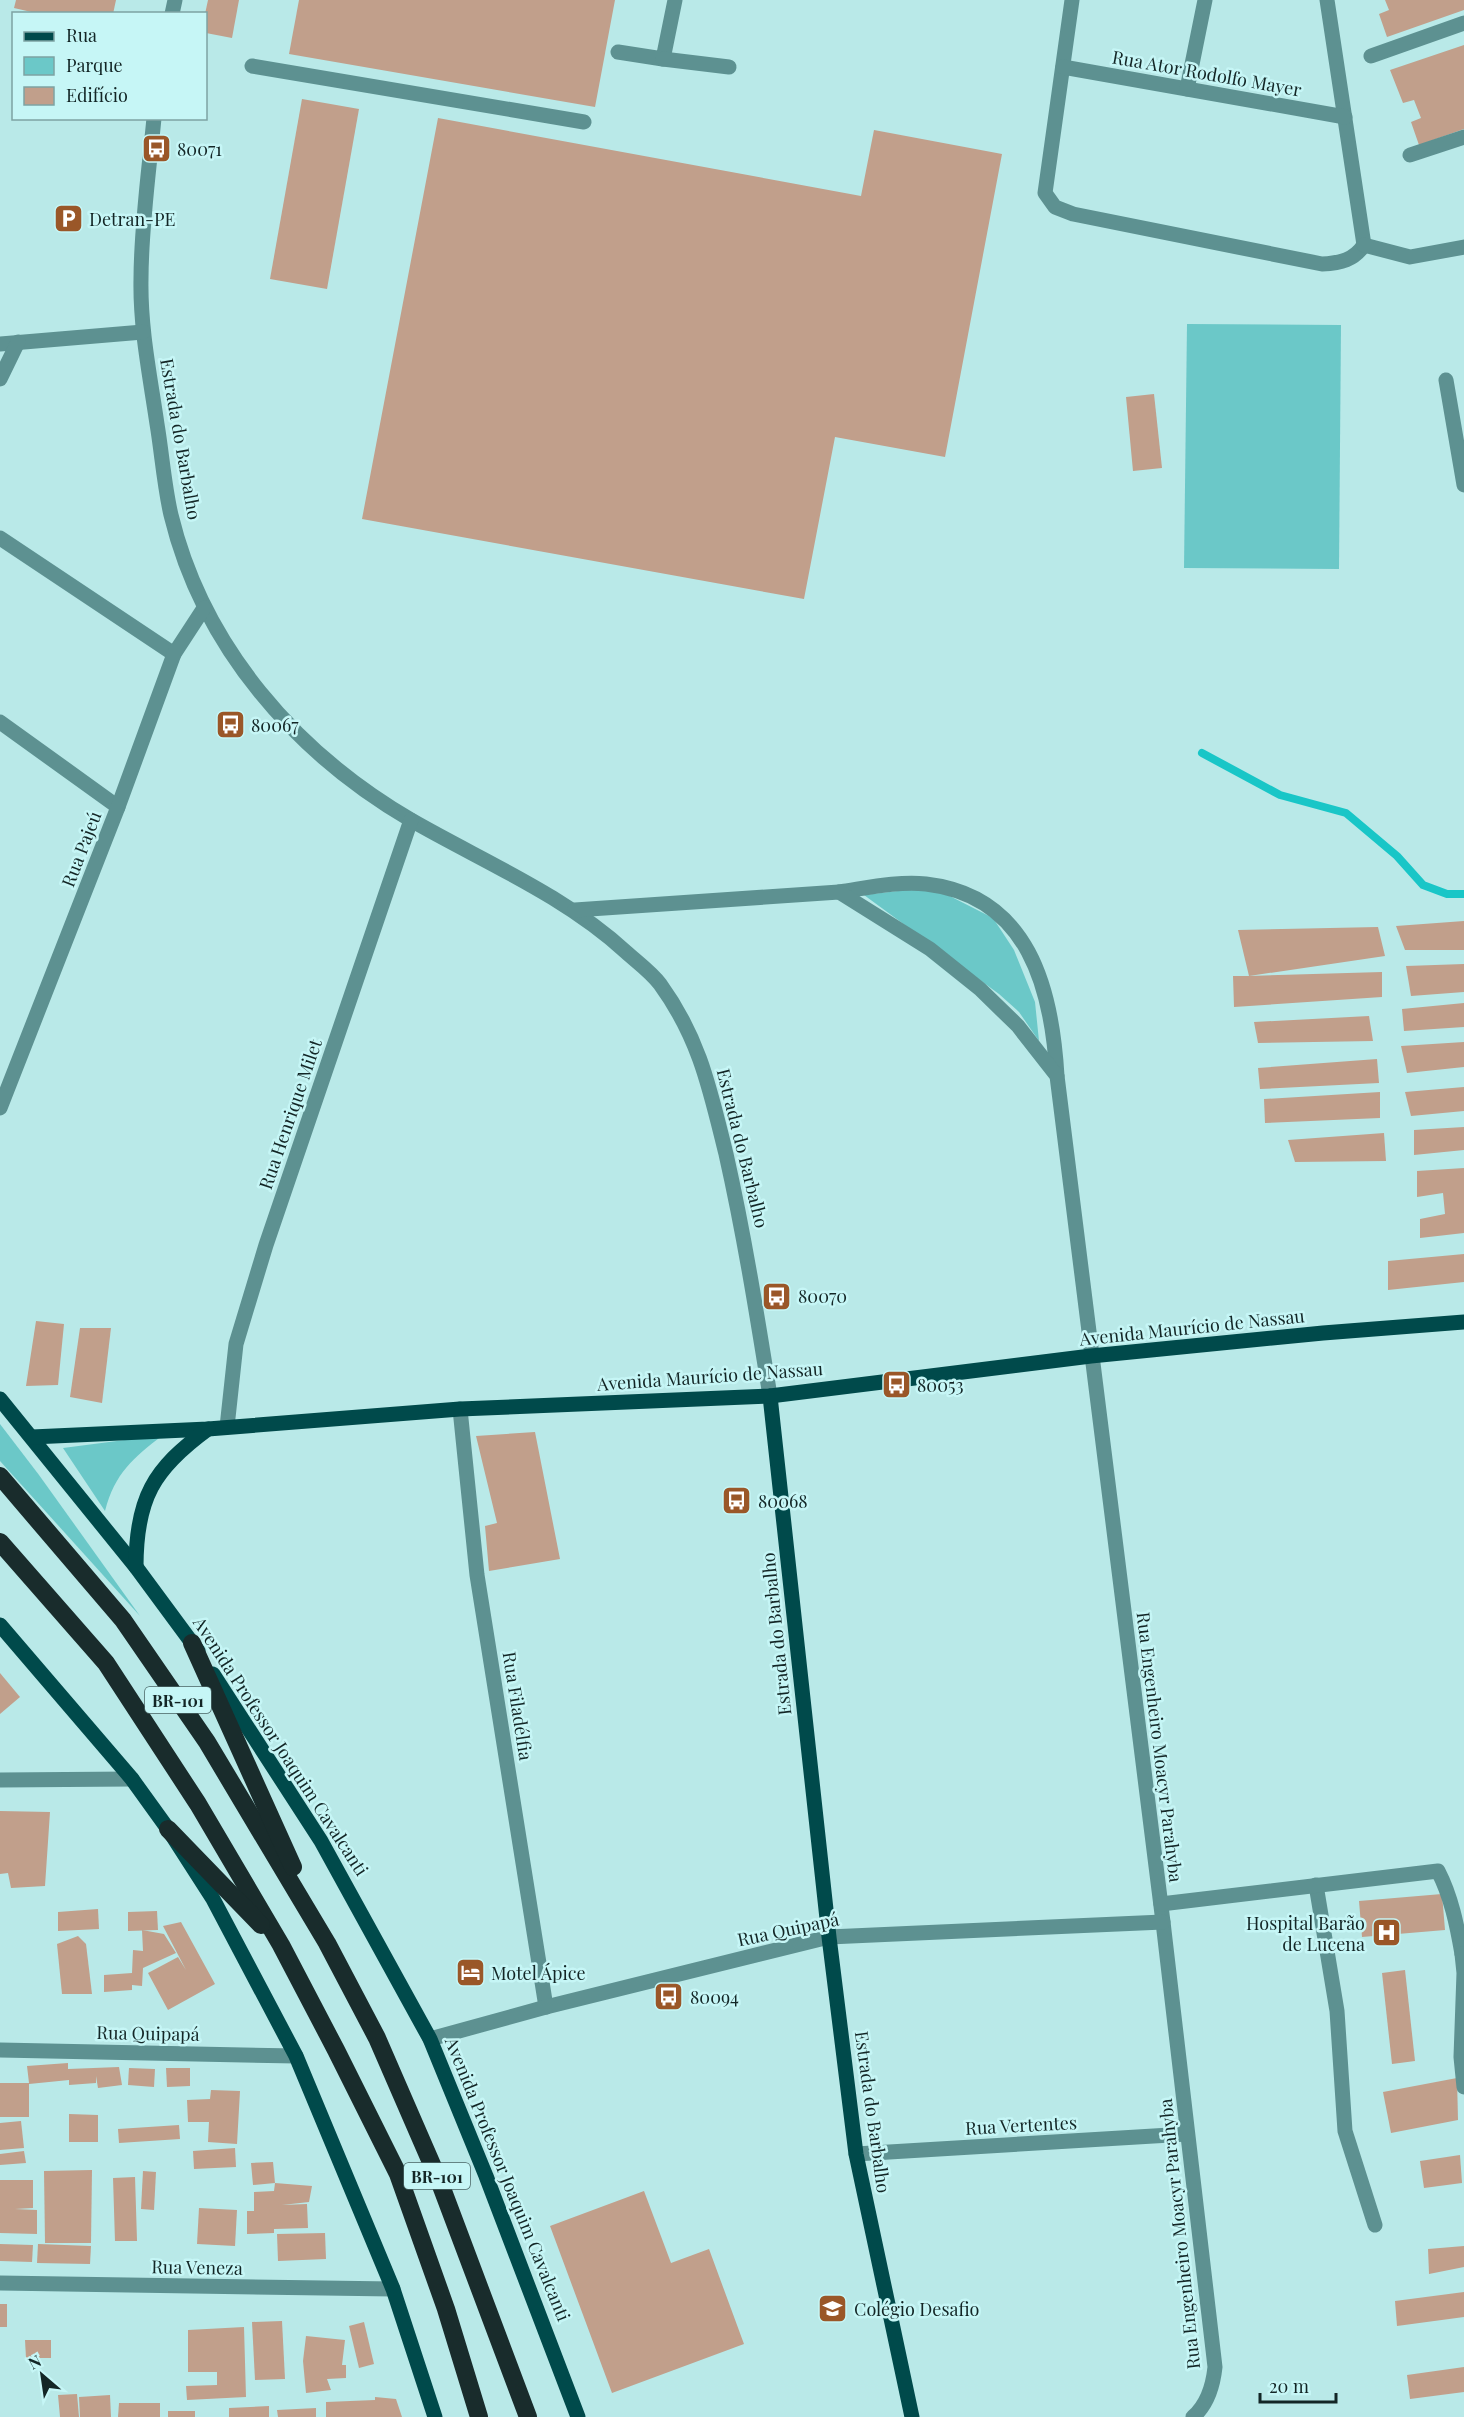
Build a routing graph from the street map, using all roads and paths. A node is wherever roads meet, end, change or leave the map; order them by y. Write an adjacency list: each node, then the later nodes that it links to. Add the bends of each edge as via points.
1 (675, 0): 8 (street)
2 (1072, 0): 11 (street)
3 (1205, 0): 12 (street)
4 (1327, 0): 13 (street)
5 (1464, 23): 7 (street)
6 (618, 52): 8 (street)
7 (1371, 56)
8 (663, 59): 10 (street)
9 (252, 66): 15 (street)
10 (729, 67)
11 (1063, 67): 12 (street, Rua Ator Rodolfo Mayer); 18 (street, via 1046,193 1055,207 1073,214 1322,264 1348,260 1358,255)
12 (1188, 89): 13 (street, Rua Ator Rodolfo Mayer)
13 (1345, 117): 18 (street)
14 (154, 120): 20 (street, Estrada do Barbalho, via 140,277)
15 (584, 122)
16 (1464, 137): 17 (street)
17 (1410, 155)
18 (1364, 245): 19 (street, via 1410,257)
19 (1464, 248)
20 (143, 332): 21 (street); 27 (street, Estrada do Barbalho, via 171,514)
21 (18, 342): 22 (street); 23 (street)
22 (0, 344)
23 (0, 379)
24 (1446, 380): 25 (street)
25 (1464, 485)
26 (0, 538): 28 (street)
27 (204, 608): 28 (street, Rua Pajeú); 31 (street, Estrada do Barbalho, via 239,668 283,720 360,788)
28 (174, 654): 30 (street, Rua Pajeú)
29 (0, 722): 30 (street)
30 (118, 807): 35 (street, Rua Pajeú)
31 (411, 819): 33 (street, Estrada do Barbalho); 41 (street, Rua Henrique Milet, via 236,1344)
32 (839, 892): 33 (street, Rua Engenheiro Moacyr Parahyba); 34 (street, via 930,949 980,989 1018,1026); 34 (street, Rua Engenheiro Moacyr Parahyba, via 925,884 959,892 990,907 1017,932 1034,960 1046,994)
33 (575, 910): 38 (street, Estrada do Barbalho, via 657,981 685,1024 707,1074 743,1229)
34 (1057, 1076): 37 (street, Rua Engenheiro Moacyr Parahyba)
35 (0, 1108)
36 (1464, 1322): 37 (main road, Avenida Maurício de Nassau)
37 (1091, 1356): 38 (main road, Avenida Maurício de Nassau); 53 (street, Rua Engenheiro Moacyr Parahyba)
38 (770, 1396): 40 (main road, Avenida Maurício de Nassau); 55 (main road, Estrada do Barbalho)
39 (0, 1399): 43 (main road, Avenida Professor Joaquim Cavalcanti)
40 (460, 1409): 41 (main road, Avenida Maurício de Nassau); 59 (street, Rua Filadélfia, via 477,1575)
41 (227, 1427): 42 (main road, Avenida Maurício de Nassau)
42 (208, 1429): 43 (main road, Avenida Maurício de Nassau); 46 (main road, Avenida Maurício de Nassau, via 181,1448 159,1473 144,1502 136,1534)
43 (32, 1437): 46 (main road, Avenida Professor Joaquim Cavalcanti)
44 (0, 1476): 56 (highway, BR-101, via 123,1620 207,1742)
45 (0, 1542): 57 (highway, BR-101, via 106,1663 198,1804)
46 (136, 1567): 48 (main road, Avenida Professor Joaquim Cavalcanti)
47 (0, 1625): 49 (main road)
48 (192, 1642): 56 (highway); 61 (main road, Avenida Professor Joaquim Cavalcanti, via 321,1841)
49 (132, 1779): 50 (street); 51 (main road)
50 (0, 1780)
51 (168, 1829): 57 (highway); 63 (main road, via 213,1899)
52 (1316, 1885): 53 (street); 58 (street, via 1438,1871); 67 (street, via 1337,2011 1345,2131)
53 (1161, 1904): 54 (street, Rua Engenheiro Moacyr Parahyba)
54 (1163, 1922): 55 (street, Rua Quipapá); 65 (street, Rua Engenheiro Moacyr Parahyba)
55 (829, 1937): 59 (street, Rua Quipapá); 66 (main road, Estrada do Barbalho)
56 (327, 1943): 72 (highway, BR-101, via 377,2038 436,2172)
57 (281, 1945): 71 (highway, BR-101, via 398,2174)
58 (1463, 1954): 60 (street)
59 (546, 2007): 61 (street, Rua Quipapá)
60 (1463, 2025): 64 (street)
61 (430, 2039): 73 (main road, Avenida Professor Joaquim Cavalcanti)
62 (0, 2050): 63 (street, Rua Quipapá)
63 (296, 2056): 69 (main road)
64 (1464, 2087)
65 (1187, 2134): 66 (street, Rua Vertentes); 75 (street, Rua Engenheiro Moacyr Parahyba, via 1215,2367 1214,2384 1207,2400)
66 (856, 2154): 74 (main road, Estrada do Barbalho)
67 (1375, 2225)
68 (0, 2283): 69 (street, Rua Veneza)
69 (393, 2289): 70 (main road)
70 (435, 2417)
71 (479, 2417)
72 (528, 2417)
73 (578, 2417)
74 (912, 2417)
75 (1193, 2417)

